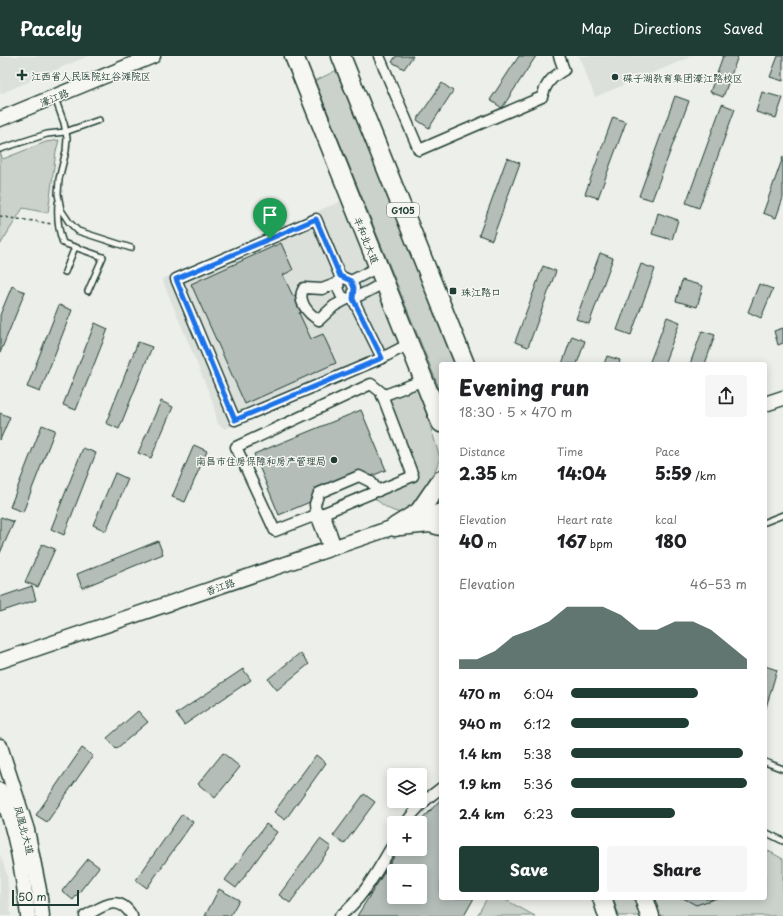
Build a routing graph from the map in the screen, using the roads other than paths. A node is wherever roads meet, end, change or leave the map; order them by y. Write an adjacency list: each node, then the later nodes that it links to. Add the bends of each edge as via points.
1 (153, 56): 9 (main road, 濠江路)
2 (286, 56): 8 (highway)
3 (294, 56): 8 (highway, 丰和北大道)
4 (305, 56): 8 (highway)
5 (379, 56): 6 (street, via 419,150 542,97 551,78 564,70)
6 (559, 56)
7 (342, 58): 25 (highway, G105)
8 (306, 86): 18 (highway, 丰和北大道)
9 (54, 97): 10 (main road, 濠江路); 12 (lane)
10 (0, 119)
11 (99, 120): 12 (lane)
12 (65, 132): 13 (lane, via 47,134); 14 (lane, via 66,151)
13 (0, 149)
14 (58, 194): 15 (lane, via 57,215 63,243); 16 (lane, via 61,210 68,222 78,231)
15 (75, 247): 17 (lane); 21 (lane, via 103,257)
16 (131, 248)
17 (65, 272)
18 (381, 275): 20 (street); 22 (street); 23 (highway, 丰和北大道)
19 (339, 279): 20 (street); 22 (street, via 342,297); 22 (street, via 322,289 304,288 302,303 310,315 319,320 334,306); 24 (street, via 316,219 176,279 235,420)
20 (351, 281): 22 (street, via 354,288)
21 (88, 290)
22 (350, 299): 24 (street)
23 (409, 344): 24 (street); 26 (highway, 丰和北大道)
24 (382, 358)
25 (464, 362)
26 (423, 378): 27 (street); 30 (highway, 丰和北大道)
27 (382, 394): 32 (street, via 413,476); 34 (street, via 371,384 236,447 275,531)
28 (783, 398): 29 (main road)
29 (767, 403)
30 (439, 418)
31 (439, 483): 38 (highway, via 419,512)
32 (378, 491): 34 (street); 34 (street, via 371,482 359,476 319,493 315,504)
33 (439, 512): 38 (main road, 香江路)
34 (320, 514): 39 (street)
35 (783, 515): 36 (lane)
36 (767, 521)
37 (439, 525): 38 (highway, via 430,523)
38 (395, 527): 39 (main road, 香江路)
39 (333, 548): 40 (main road, 香江路)
40 (0, 661)
41 (0, 746): 52 (main road, 凤凰北大道, via 27,830)
42 (767, 763): 43 (lane)
43 (783, 769)
44 (0, 790): 51 (main road, 凤凰北大道, via 15,839)
45 (439, 790): 46 (street)
46 (412, 816)
47 (767, 833): 48 (lane)
48 (783, 841)
49 (387, 854): 55 (street, via 364,890)
50 (645, 900): 56 (highway)
51 (28, 916)
52 (42, 916)
53 (85, 916): 54 (street, via 104,904 114,903 124,907)
54 (132, 916)
55 (340, 916)
56 (650, 916)

